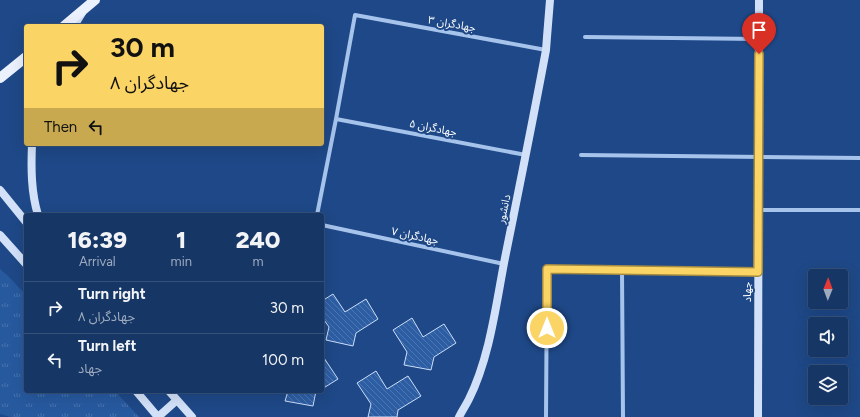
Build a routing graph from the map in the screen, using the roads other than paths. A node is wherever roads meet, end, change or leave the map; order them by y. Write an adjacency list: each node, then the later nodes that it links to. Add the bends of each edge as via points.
1 (96, 0): 4 (main road)
2 (550, 0): 9 (street, دانشور)
3 (759, 0): 8 (street, جهاد)
4 (84, 10): 5 (main road); 6 (street)
5 (66, 24)
6 (75, 24)
7 (585, 37): 8 (street)
8 (759, 39): 16 (street, جهاد)
9 (546, 50): 12 (street, جهادگران ۳, via 355,15); 14 (street, دانشور)
10 (24, 59): 11 (main road)
11 (0, 78)
12 (336, 119): 14 (street, جهادگران ۵); 22 (street)
13 (32, 146): 21 (street, via 33,191)
14 (526, 155): 29 (street, دانشور)
15 (581, 155): 16 (street)
16 (758, 158): 17 (street); 19 (street, جهاد)
17 (860, 158)
18 (0, 190): 23 (street)
19 (758, 210): 20 (street); 31 (street, جهاد)
20 (860, 210)
21 (38, 213)
22 (317, 213)
23 (24, 220)
24 (324, 225): 29 (street, جهادگران ۷)
25 (0, 235): 27 (street)
26 (0, 244): 28 (street)
27 (24, 262)
28 (24, 262)
29 (504, 264): 37 (street, دانشور, via 482,367)
30 (622, 270): 31 (street); 38 (street, via 547,269); 39 (street)
31 (758, 272): 40 (street, جهاد)
32 (138, 393): 35 (street)
33 (171, 393): 34 (street)
34 (177, 400): 35 (street); 36 (street)
35 (158, 417)
36 (192, 417)
37 (458, 417)
38 (546, 417)
39 (623, 417)
40 (758, 417)

